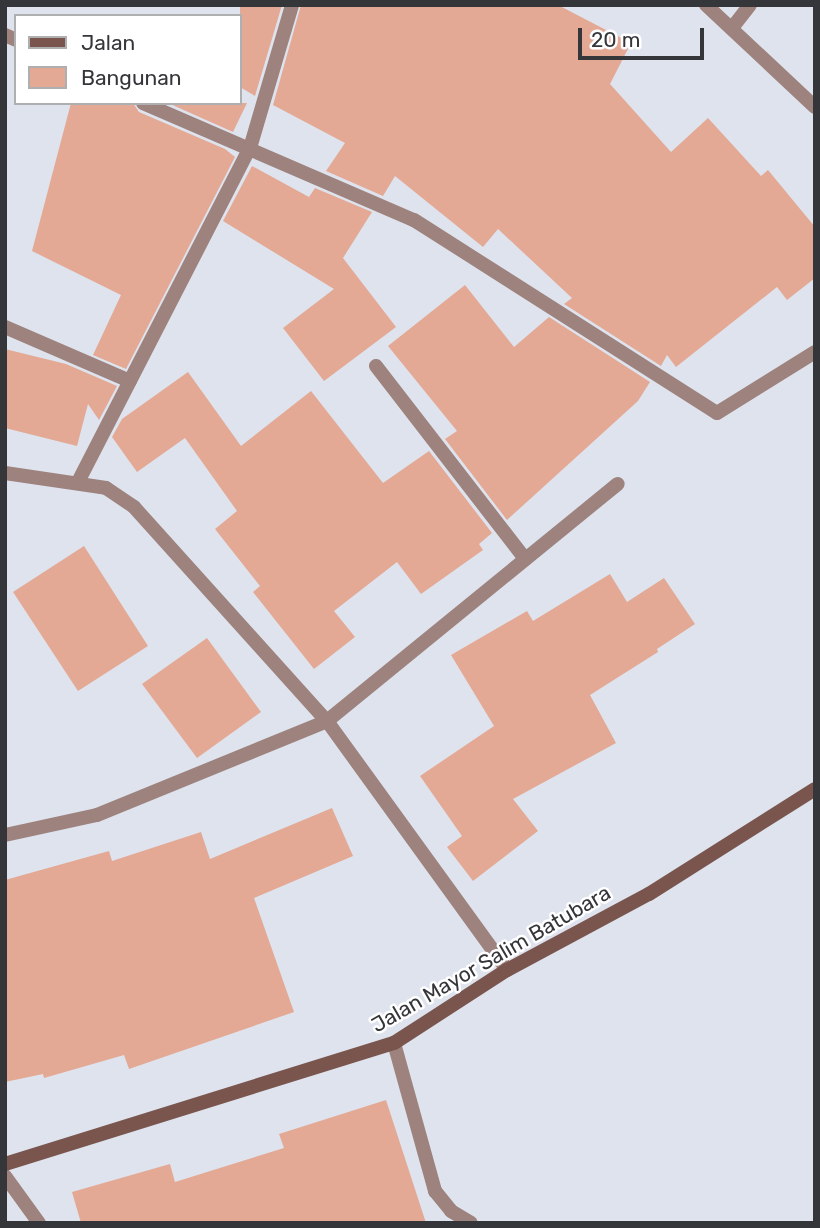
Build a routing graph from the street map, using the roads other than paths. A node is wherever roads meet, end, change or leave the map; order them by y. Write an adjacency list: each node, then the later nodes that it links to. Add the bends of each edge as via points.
1 (292, 5): 7 (street)
2 (706, 5): 4 (street)
3 (750, 5): 4 (street)
4 (732, 28): 6 (street)
5 (148, 105): 7 (street)
6 (815, 107)
7 (250, 148): 9 (street, via 414,220 717,413); 11 (street)
8 (5, 327): 11 (street)
9 (815, 352)
10 (376, 366): 15 (street)
11 (130, 381): 13 (street)
12 (5, 473): 13 (street)
13 (78, 482): 16 (street, via 106,488 134,508)
14 (618, 484): 15 (street)
15 (525, 559): 16 (street)
16 (327, 721): 18 (street, via 97,815); 19 (street)
17 (815, 789): 19 (street, Jalan Mayor Salim Batubara, via 649,894)
18 (5, 835)
19 (507, 970): 20 (street, Jalan Mayor Salim Batubara)
20 (394, 1043): 21 (street, Jalan Mayor Salim Batubara); 24 (street, via 435,1191 452,1212)
21 (5, 1164)
22 (5, 1176): 23 (street)
23 (39, 1223)
24 (471, 1223)

